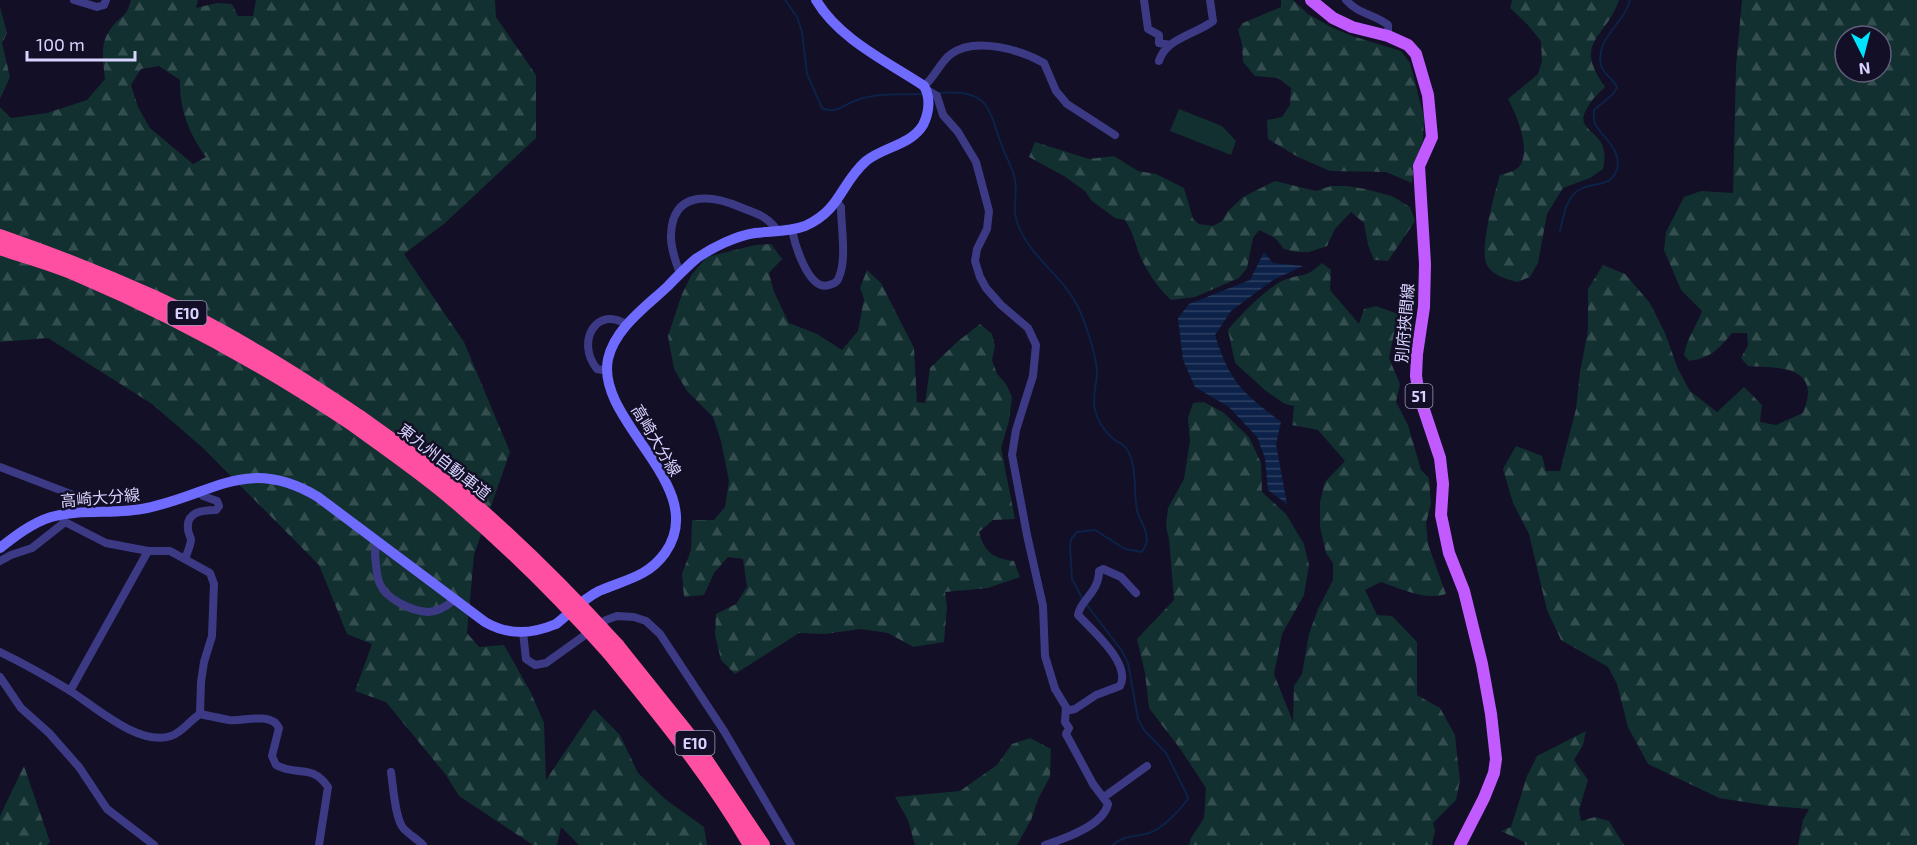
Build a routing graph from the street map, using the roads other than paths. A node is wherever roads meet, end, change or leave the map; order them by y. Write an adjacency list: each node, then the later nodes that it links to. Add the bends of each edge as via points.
1 (74, 0): 2 (street, via 97,7 105,5)
2 (106, 0)
3 (816, 0): 11 (main road, via 842,32)
4 (1144, 0): 9 (street, via 1148,29 1159,35 1159,43)
5 (1210, 0): 9 (street, via 1213,21)
6 (1311, 0): 8 (main road, 別府挾間線 / 51, via 1352,27)
7 (1346, 0): 8 (street, via 1358,11 1388,25)
8 (1388, 36): 52 (main road, 別府挾間線 / 51, via 1408,45 1416,54 1428,95 1432,137 1419,166 1425,264 1416,376 1440,458 1441,515 1482,664 1496,759 1484,798)
9 (1170, 45): 10 (street)
10 (1159, 61)
11 (926, 88): 12 (street, via 957,50 988,45 1017,50 1044,63 1056,91 1067,104); 13 (main road, 高崎大分線, via 928,112 922,125 911,138 867,161); 40 (street, via 937,96 942,115 976,162 989,211 975,261 980,277 1000,305 1034,336 1033,376 1012,456 1043,606 1045,656)
12 (1115, 135)
13 (837, 202): 14 (main road, 高崎大分線, via 824,215); 14 (street, via 841,207 842,261 836,282 821,287 814,283)
14 (792, 230): 15 (main road, 高崎大分線)
15 (778, 231): 18 (main road, 高崎大分線, via 753,233 731,241 698,258); 18 (street, via 769,220 727,201 701,197 686,202 676,212 671,234)
16 (0, 236): 21 (highway, 東九州自動車道 / E10, via 71,261 194,317 310,383)
17 (0, 248): 21 (highway, 東九州自動車道 / E10, via 76,274 170,316)
18 (680, 274): 19 (main road, 高崎大分線)
19 (627, 325): 20 (main road, 高崎大分線, via 613,346); 20 (street, via 614,320 591,330 588,347 594,366)
20 (608, 371): 33 (main road, 高崎大分線, via 615,399 673,498 672,543 643,574 591,596 556,624)
21 (357, 421): 34 (highway, 東九州自動車道 / E10, bridge, via 486,529)
22 (0, 467): 24 (street, via 89,501)
23 (199, 490): 24 (main road, 高崎大分線, via 147,508); 26 (main road, 高崎大分線, via 238,479 287,482 318,497); 29 (street, via 219,506 216,510 194,513 190,518 191,540)
24 (95, 513): 25 (main road, 高崎大分線)
25 (63, 518): 27 (main road, 高崎大分線, via 37,523); 28 (street, via 106,543); 30 (street, via 32,548)
26 (377, 542): 32 (main road, 高崎大分線); 32 (street, via 379,583 392,598 428,612 446,607)
27 (0, 548)
28 (148, 551): 29 (street, via 170,551); 37 (street)
29 (185, 558): 41 (street, via 210,573 214,584 212,636 201,682)
30 (0, 561)
31 (1136, 593): 40 (street, via 1112,572 1103,568 1099,571 1096,587 1078,615 1119,661 1123,678 1120,686)
32 (454, 600): 33 (main road, 高崎大分線, via 491,625)
33 (523, 632): 50 (street, via 526,658 535,665 546,663 606,620 617,616 646,621 660,634 712,714)
34 (614, 650): 48 (highway, 東九州自動車道 / E10); 49 (highway, 東九州自動車道 / E10, via 690,736)
35 (0, 652): 37 (street)
36 (0, 677): 38 (street)
37 (70, 691): 41 (street, via 123,726 158,738 174,736)
38 (9, 692): 39 (street); 45 (street, via 79,767 107,809)
39 (0, 693)
40 (1066, 711): 44 (street, via 1066,734)
41 (200, 714): 46 (street, via 229,720 262,718 277,724 272,756 276,765 288,771 311,772 328,787)
42 (1147, 766): 44 (street)
43 (391, 772): 47 (street, via 399,819 404,829)
44 (1104, 797): 51 (street, via 1107,809 1094,824 1060,842)
45 (154, 845)
46 (319, 845)
47 (423, 845)
48 (750, 845)
49 (763, 845)
50 (791, 845)
51 (1045, 845)
52 (1460, 845)

